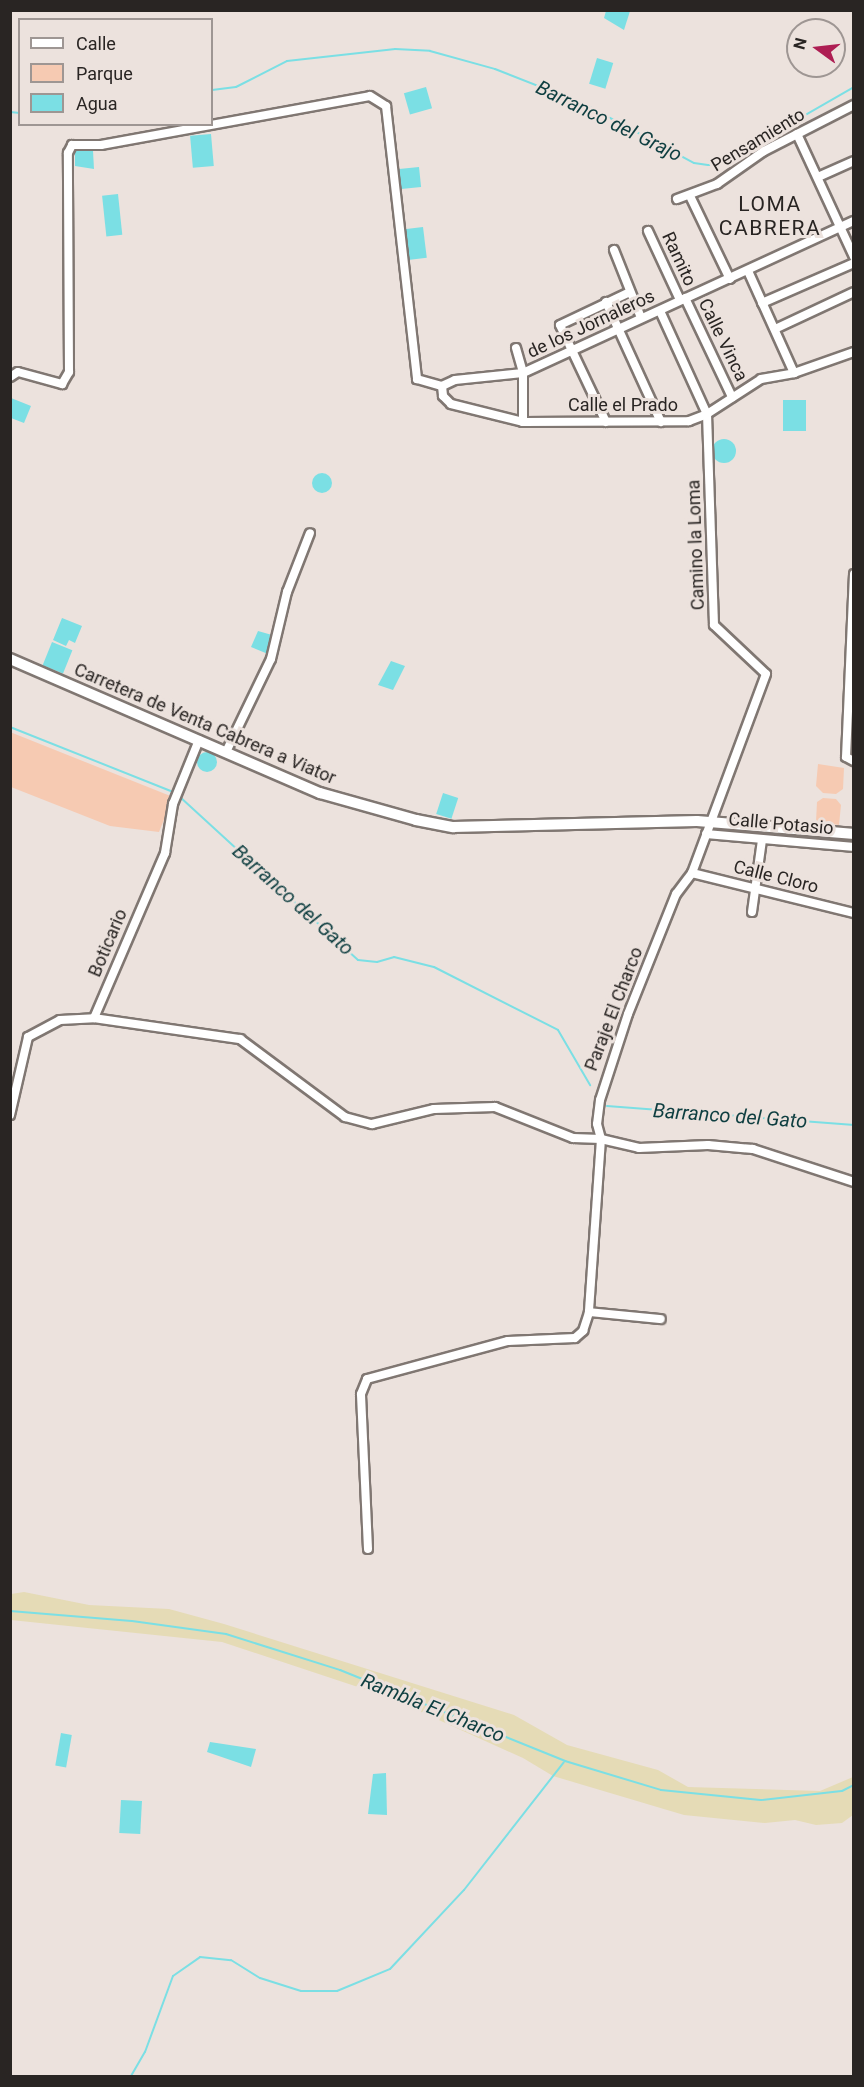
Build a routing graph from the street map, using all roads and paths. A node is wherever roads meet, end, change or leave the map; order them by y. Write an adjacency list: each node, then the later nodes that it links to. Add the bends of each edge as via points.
1 (854, 105): 4 (street, Pensamiento)
2 (213, 125): 32 (street, via 370,96 386,106 417,379)
3 (205, 126): 31 (street, via 101,145 72,145 68,153 69,372 62,384 18,372)
4 (797, 134): 6 (street); 7 (street, Pensamiento)
5 (854, 161): 6 (street)
6 (818, 177): 10 (street)
7 (690, 196): 8 (street, Pensamiento); 16 (street)
8 (677, 199)
9 (854, 221): 10 (street)
10 (841, 227): 13 (street); 15 (street, de los Jornaleros)
11 (648, 231): 19 (street, Ramito)
12 (615, 250): 17 (street)
13 (854, 257)
14 (854, 263): 21 (street)
15 (748, 271): 16 (street, de los Jornaleros); 21 (street)
16 (730, 279): 19 (street, de los Jornaleros)
17 (630, 292): 20 (street); 23 (street)
18 (854, 292): 25 (street)
19 (682, 299): 22 (street, de los Jornaleros); 33 (street, Calle Vinca)
20 (606, 302): 24 (street); 27 (street, via 560,325)
21 (762, 303): 25 (street)
22 (660, 311): 23 (street, de los Jornaleros); 34 (street)
23 (641, 318): 24 (street, de los Jornaleros)
24 (619, 329): 27 (street, de los Jornaleros); 37 (street)
25 (775, 329): 30 (street)
26 (516, 348): 29 (street)
27 (572, 350): 29 (street, de los Jornaleros); 36 (street)
28 (854, 352): 30 (street, Calle el Prado)
29 (523, 373): 32 (street, de los Jornaleros, via 454,380); 35 (street)
30 (794, 373): 33 (street, Calle el Prado, via 760,379)
31 (10, 377)
32 (442, 386): 35 (street, Calle el Prado, via 443,396 451,404)
33 (732, 397): 34 (street, Calle el Prado)
34 (707, 414): 37 (street, Calle el Prado, via 689,421); 45 (street, Camino la Loma, via 714,625 766,674)
35 (523, 422): 36 (street, Calle el Prado)
36 (606, 422): 37 (street, Calle el Prado)
37 (661, 423)
38 (310, 533): 43 (street, via 287,592 271,658)
39 (854, 574): 40 (street)
40 (853, 607): 44 (street, via 846,757)
41 (10, 659): 42 (street, Carretera de Venta Cabrera a Viator)
42 (200, 740): 43 (street, Carretera de Venta Cabrera a Viator); 54 (street, Boticario, via 173,804 165,853)
43 (226, 752): 45 (street, Carretera de Venta Cabrera a Viator, via 320,793 453,827)
44 (854, 761)
45 (711, 822): 46 (street, Paraje El Charco); 47 (street, Carretera de Venta Cabrera a Viator)
46 (706, 834): 48 (street, Calle Potasio); 50 (street, Paraje El Charco)
47 (854, 834)
48 (762, 840): 49 (street, Calle Potasio); 51 (street)
49 (854, 847)
50 (692, 873): 51 (street, Calle Cloro); 56 (street, Paraje El Charco, via 676,894 604,1080 597,1124)
51 (755, 890): 52 (street); 53 (street, Calle Cloro)
52 (752, 912)
53 (854, 913)
54 (94, 1018): 55 (street, via 70,1017 28,1037); 56 (street, via 240,1039 345,1117 372,1124 434,1109 495,1107 573,1138)
55 (10, 1114)
56 (601, 1139): 57 (street, via 639,1148 708,1145 753,1149); 58 (street, Paraje El Charco)
57 (854, 1182)
58 (589, 1312): 59 (street); 60 (street, via 583,1331 575,1338 508,1341 367,1379 362,1394)
59 (661, 1318)
60 (368, 1549)

